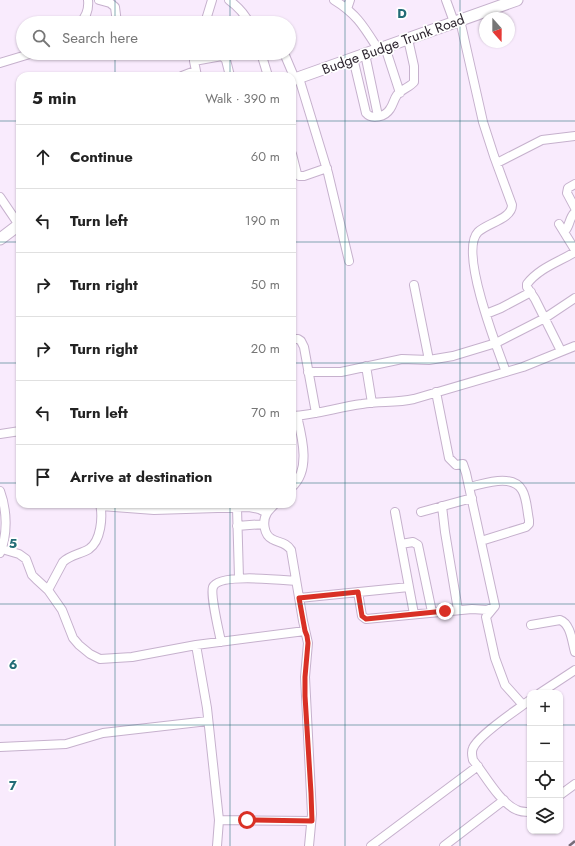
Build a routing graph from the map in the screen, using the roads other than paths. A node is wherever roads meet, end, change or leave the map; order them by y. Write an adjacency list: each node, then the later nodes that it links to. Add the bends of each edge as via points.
1 (88, 0): 10 (street)
2 (99, 0): 11 (street, via 113,5)
3 (212, 0): 12 (street)
4 (228, 0): 13 (street)
5 (334, 0): 9 (street)
6 (350, 0): 9 (street)
7 (446, 0): 14 (street)
8 (515, 0): 14 (main road, Budge Budge Trunk Road)
9 (347, 9): 16 (street)
10 (84, 16)
11 (116, 16)
12 (207, 16)
13 (244, 16)
14 (457, 21): 15 (main road, Budge Budge Trunk Road); 34 (street, via 483,122)
15 (408, 39): 16 (main road, Budge Budge Trunk Road); 31 (street, via 415,78 412,84)
16 (382, 48): 17 (main road, Budge Budge Trunk Road); 31 (street)
17 (365, 54): 19 (main road, Budge Budge Trunk Road); 32 (street)
18 (16, 58): 24 (street)
19 (354, 58): 29 (main road, Budge Budge Trunk Road); 32 (street, via 366,113 369,117)
20 (195, 60): 25 (street)
21 (226, 60): 26 (street)
22 (265, 60): 27 (street)
23 (287, 60): 28 (street)
24 (0, 63)
25 (196, 72)
26 (229, 72)
27 (267, 72)
28 (292, 72)
29 (296, 79)
30 (296, 82): 35 (street)
31 (400, 93): 32 (street, via 389,110)
32 (378, 116)
33 (575, 136): 34 (street, via 542,140)
34 (497, 164): 51 (street, via 512,209 503,218 477,232 474,240 476,276)
35 (327, 168): 36 (street, via 304,176 299,176); 47 (street)
36 (296, 170)
37 (575, 184): 39 (street, via 568,188 567,193)
38 (0, 197): 41 (street)
39 (575, 208)
40 (575, 212): 44 (street)
41 (16, 219)
42 (559, 224): 44 (street)
43 (16, 227): 45 (main road)
44 (564, 232): 46 (street)
45 (0, 239)
46 (575, 251): 49 (street, via 529,280 527,284)
47 (349, 261)
48 (414, 285): 57 (street)
49 (531, 292): 51 (street); 52 (street)
50 (575, 298): 52 (street)
51 (486, 314): 54 (street)
52 (545, 318): 54 (street); 56 (street)
53 (296, 339): 59 (street, via 301,341 304,347)
54 (496, 343): 57 (street, via 453,356); 60 (street)
55 (575, 346): 56 (street)
56 (561, 351): 60 (street)
57 (429, 360): 58 (street, via 402,359)
58 (366, 366): 59 (street, via 341,372); 62 (street)
59 (308, 372): 63 (street)
60 (506, 372): 61 (street)
61 (436, 392): 62 (street, via 404,401); 69 (street, via 449,458 456,465 463,464)
62 (372, 403): 63 (street)
63 (316, 413): 64 (street)
64 (296, 416)
65 (296, 420): 68 (street, via 304,452)
66 (16, 432): 67 (street)
67 (0, 434)
68 (296, 483)
69 (469, 487): 71 (street); 83 (street, via 497,481 512,482 522,489 530,520 526,527)
70 (0, 491): 85 (street, via 6,518)
71 (472, 498): 72 (street); 83 (street)
72 (442, 506): 79 (street); 92 (street)
73 (101, 508): 89 (street, via 98,537 94,544 63,562)
74 (133, 508): 75 (street)
75 (186, 508)
76 (237, 508): 80 (street, via 254,508); 82 (street)
77 (271, 508): 80 (street)
78 (394, 512): 84 (street)
79 (421, 512)
80 (267, 513): 81 (street)
81 (264, 524): 82 (street); 87 (street, via 270,537 288,545)
82 (237, 526): 86 (street)
83 (481, 541): 94 (street, via 495,606)
84 (401, 544): 88 (street); 93 (street, via 413,542 418,545)
85 (1, 552): 89 (street, via 19,554 26,559 32,575)
86 (239, 578): 87 (street); 98 (street, via 223,580 213,588)
87 (296, 581): 91 (street)
88 (409, 587): 90 (street); 95 (street)
89 (48, 590): 99 (street, via 62,610 72,638 100,659 132,657)
90 (358, 592): 91 (street); 95 (street, via 362,616 366,619)
91 (299, 598): 97 (street)
92 (458, 610): 93 (street); 94 (street, via 472,608)
93 (432, 612): 95 (street)
94 (486, 613): 103 (street, via 495,658 505,684)
95 (414, 614)
96 (531, 625): 100 (street, via 563,621)
97 (305, 631): 98 (street); 112 (street, via 308,643 305,696)
98 (221, 642): 99 (street)
99 (196, 645): 104 (street)
100 (575, 652)
101 (575, 670): 102 (street)
102 (545, 690)
103 (526, 702): 106 (street, via 501,720 474,746 473,760)
104 (208, 721): 105 (street, via 102,732 66,744); 111 (street)
105 (0, 747)
106 (478, 766): 109 (street); 115 (street)
107 (575, 784): 108 (street)
108 (563, 793)
109 (504, 800): 110 (street, via 511,807); 116 (street)
110 (527, 812)
111 (219, 820): 112 (street); 113 (street)
112 (312, 821): 114 (street)
113 (217, 846)
114 (309, 846)
115 (371, 846)
116 (444, 846)

